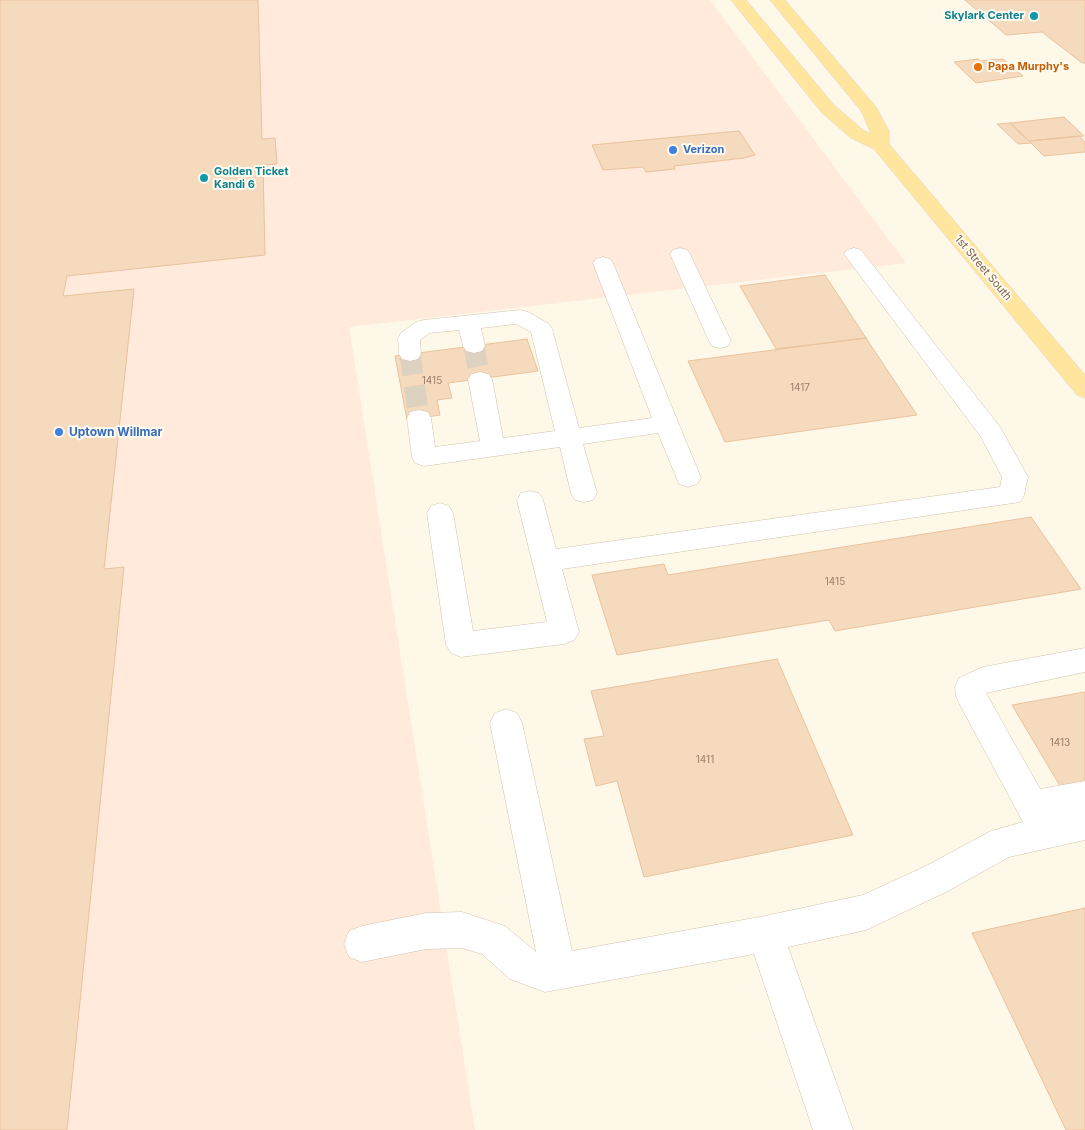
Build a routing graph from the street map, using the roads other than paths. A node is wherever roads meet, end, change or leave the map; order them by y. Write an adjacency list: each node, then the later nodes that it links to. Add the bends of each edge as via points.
1 (738, 0): 3 (main road, 1st Street South, via 828,108 857,134)
2 (777, 0): 3 (main road, 1st Street South, via 870,111 880,131)
3 (880, 145): 10 (main road, 1st Street South)
4 (680, 254): 7 (lane)
5 (854, 254): 19 (lane, via 991,433 1015,478 1011,495)
6 (603, 263): 12 (lane)
7 (720, 341)
8 (410, 354): 13 (lane, via 409,338 424,327 471,334 520,317 541,329)
9 (480, 379): 14 (lane)
10 (1085, 390)
11 (419, 418): 14 (lane, via 424,457)
12 (666, 424): 13 (lane); 15 (lane)
13 (569, 437): 14 (lane); 16 (lane)
14 (493, 447)
15 (688, 478)
16 (584, 493)
17 (530, 500): 19 (lane)
18 (440, 513): 19 (lane, via 461,645 564,632)
19 (545, 561)
20 (1085, 660): 23 (lane, via 983,680 970,687 971,696)
21 (506, 723): 27 (lane)
22 (1085, 796): 23 (lane)
23 (1039, 819): 24 (lane); 25 (lane, via 936,879 866,912)
24 (1085, 824)
25 (765, 934): 27 (lane); 28 (lane)
26 (362, 944): 27 (lane, via 426,930 462,930 492,939 523,966 545,974)
27 (558, 971)
28 (833, 1130)

